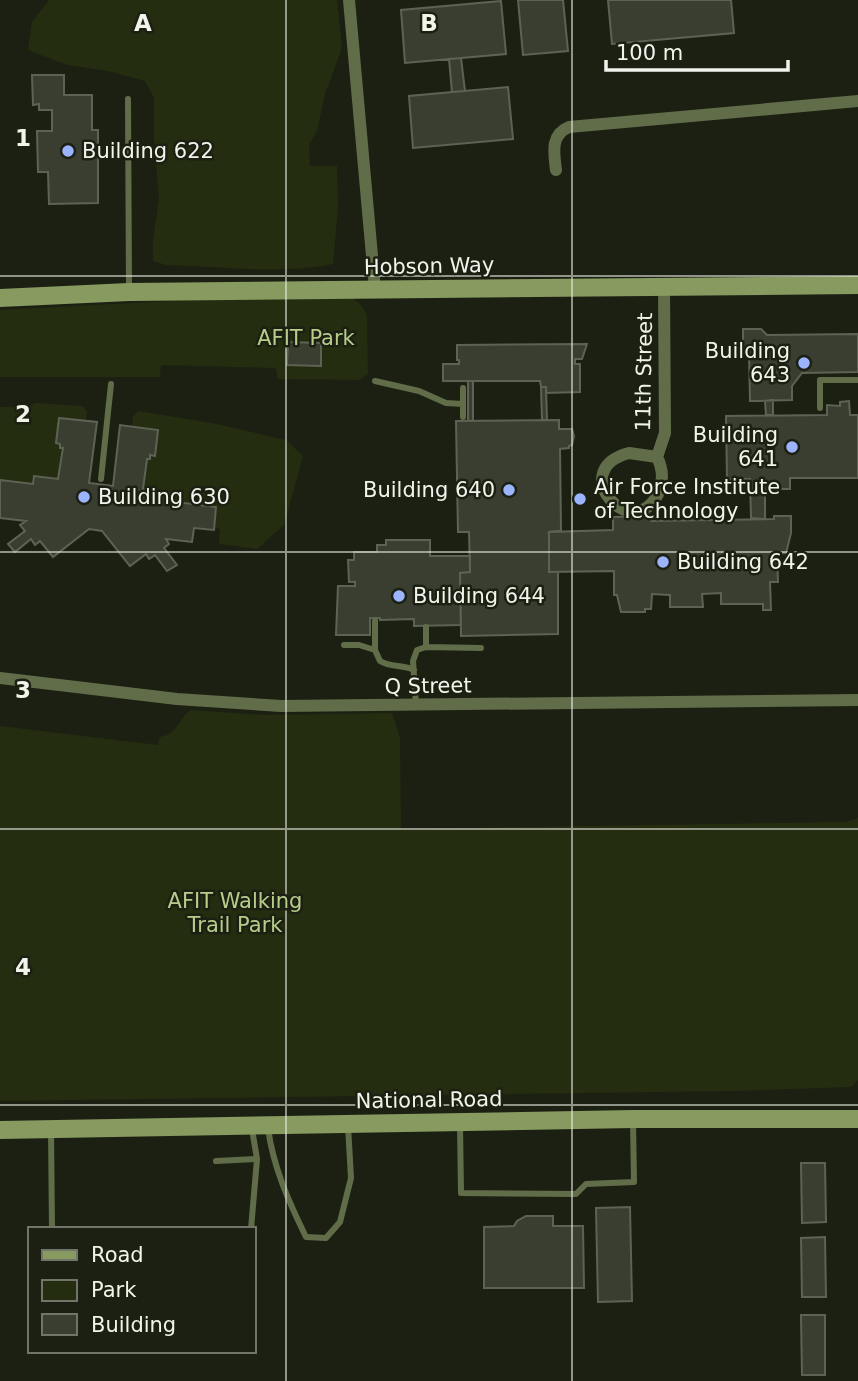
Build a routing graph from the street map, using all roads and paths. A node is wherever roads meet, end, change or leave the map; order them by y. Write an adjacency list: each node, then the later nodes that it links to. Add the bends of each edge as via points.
1 (349, 0): 7 (street)
2 (128, 99): 8 (lane)
3 (858, 101): 4 (street, via 569,127 556,138)
4 (556, 170)
5 (858, 285): 6 (street, Hobson Way)
6 (664, 286): 7 (street, Hobson Way); 17 (street, 11th Street, via 665,433)
7 (375, 289): 8 (street, Hobson Way)
8 (129, 292): 9 (street, Hobson Way)
9 (0, 298)
10 (858, 380): 15 (lane, via 820,380)
11 (375, 381): 14 (lane)
12 (111, 384): 18 (lane)
13 (463, 388): 14 (lane)
14 (463, 404): 16 (lane)
15 (820, 408)
16 (463, 417)
17 (657, 457): 17 (street, via 629,453 607,465 603,486 612,504 632,511 650,504 662,483)
18 (101, 479)
19 (375, 621): 26 (lane)
20 (426, 627): 24 (lane)
21 (353, 635): 22 (lane)
22 (354, 644): 23 (lane); 26 (lane)
23 (344, 645)
24 (426, 647): 25 (lane); 27 (lane, via 415,654)
25 (481, 648)
26 (375, 649): 27 (lane, via 384,664)
27 (414, 670): 30 (lane)
28 (0, 678): 30 (street, Q Street, via 221,704)
29 (858, 700): 30 (street, Q Street)
30 (416, 705)
31 (633, 1119): 32 (street, National Road); 33 (street, National Road); 33 (lane, via 635,1182 586,1184 576,1194 461,1193)
32 (858, 1119)
33 (460, 1122): 34 (street, National Road)
34 (348, 1125): 35 (street, National Road); 35 (lane, via 351,1178 340,1222 326,1238 306,1237)
35 (260, 1126): 36 (street, National Road); 38 (lane)
36 (51, 1129): 37 (street, National Road); 40 (lane)
37 (0, 1130)
38 (257, 1160): 39 (lane); 41 (lane)
39 (216, 1161)
40 (52, 1227)
41 (251, 1227)

